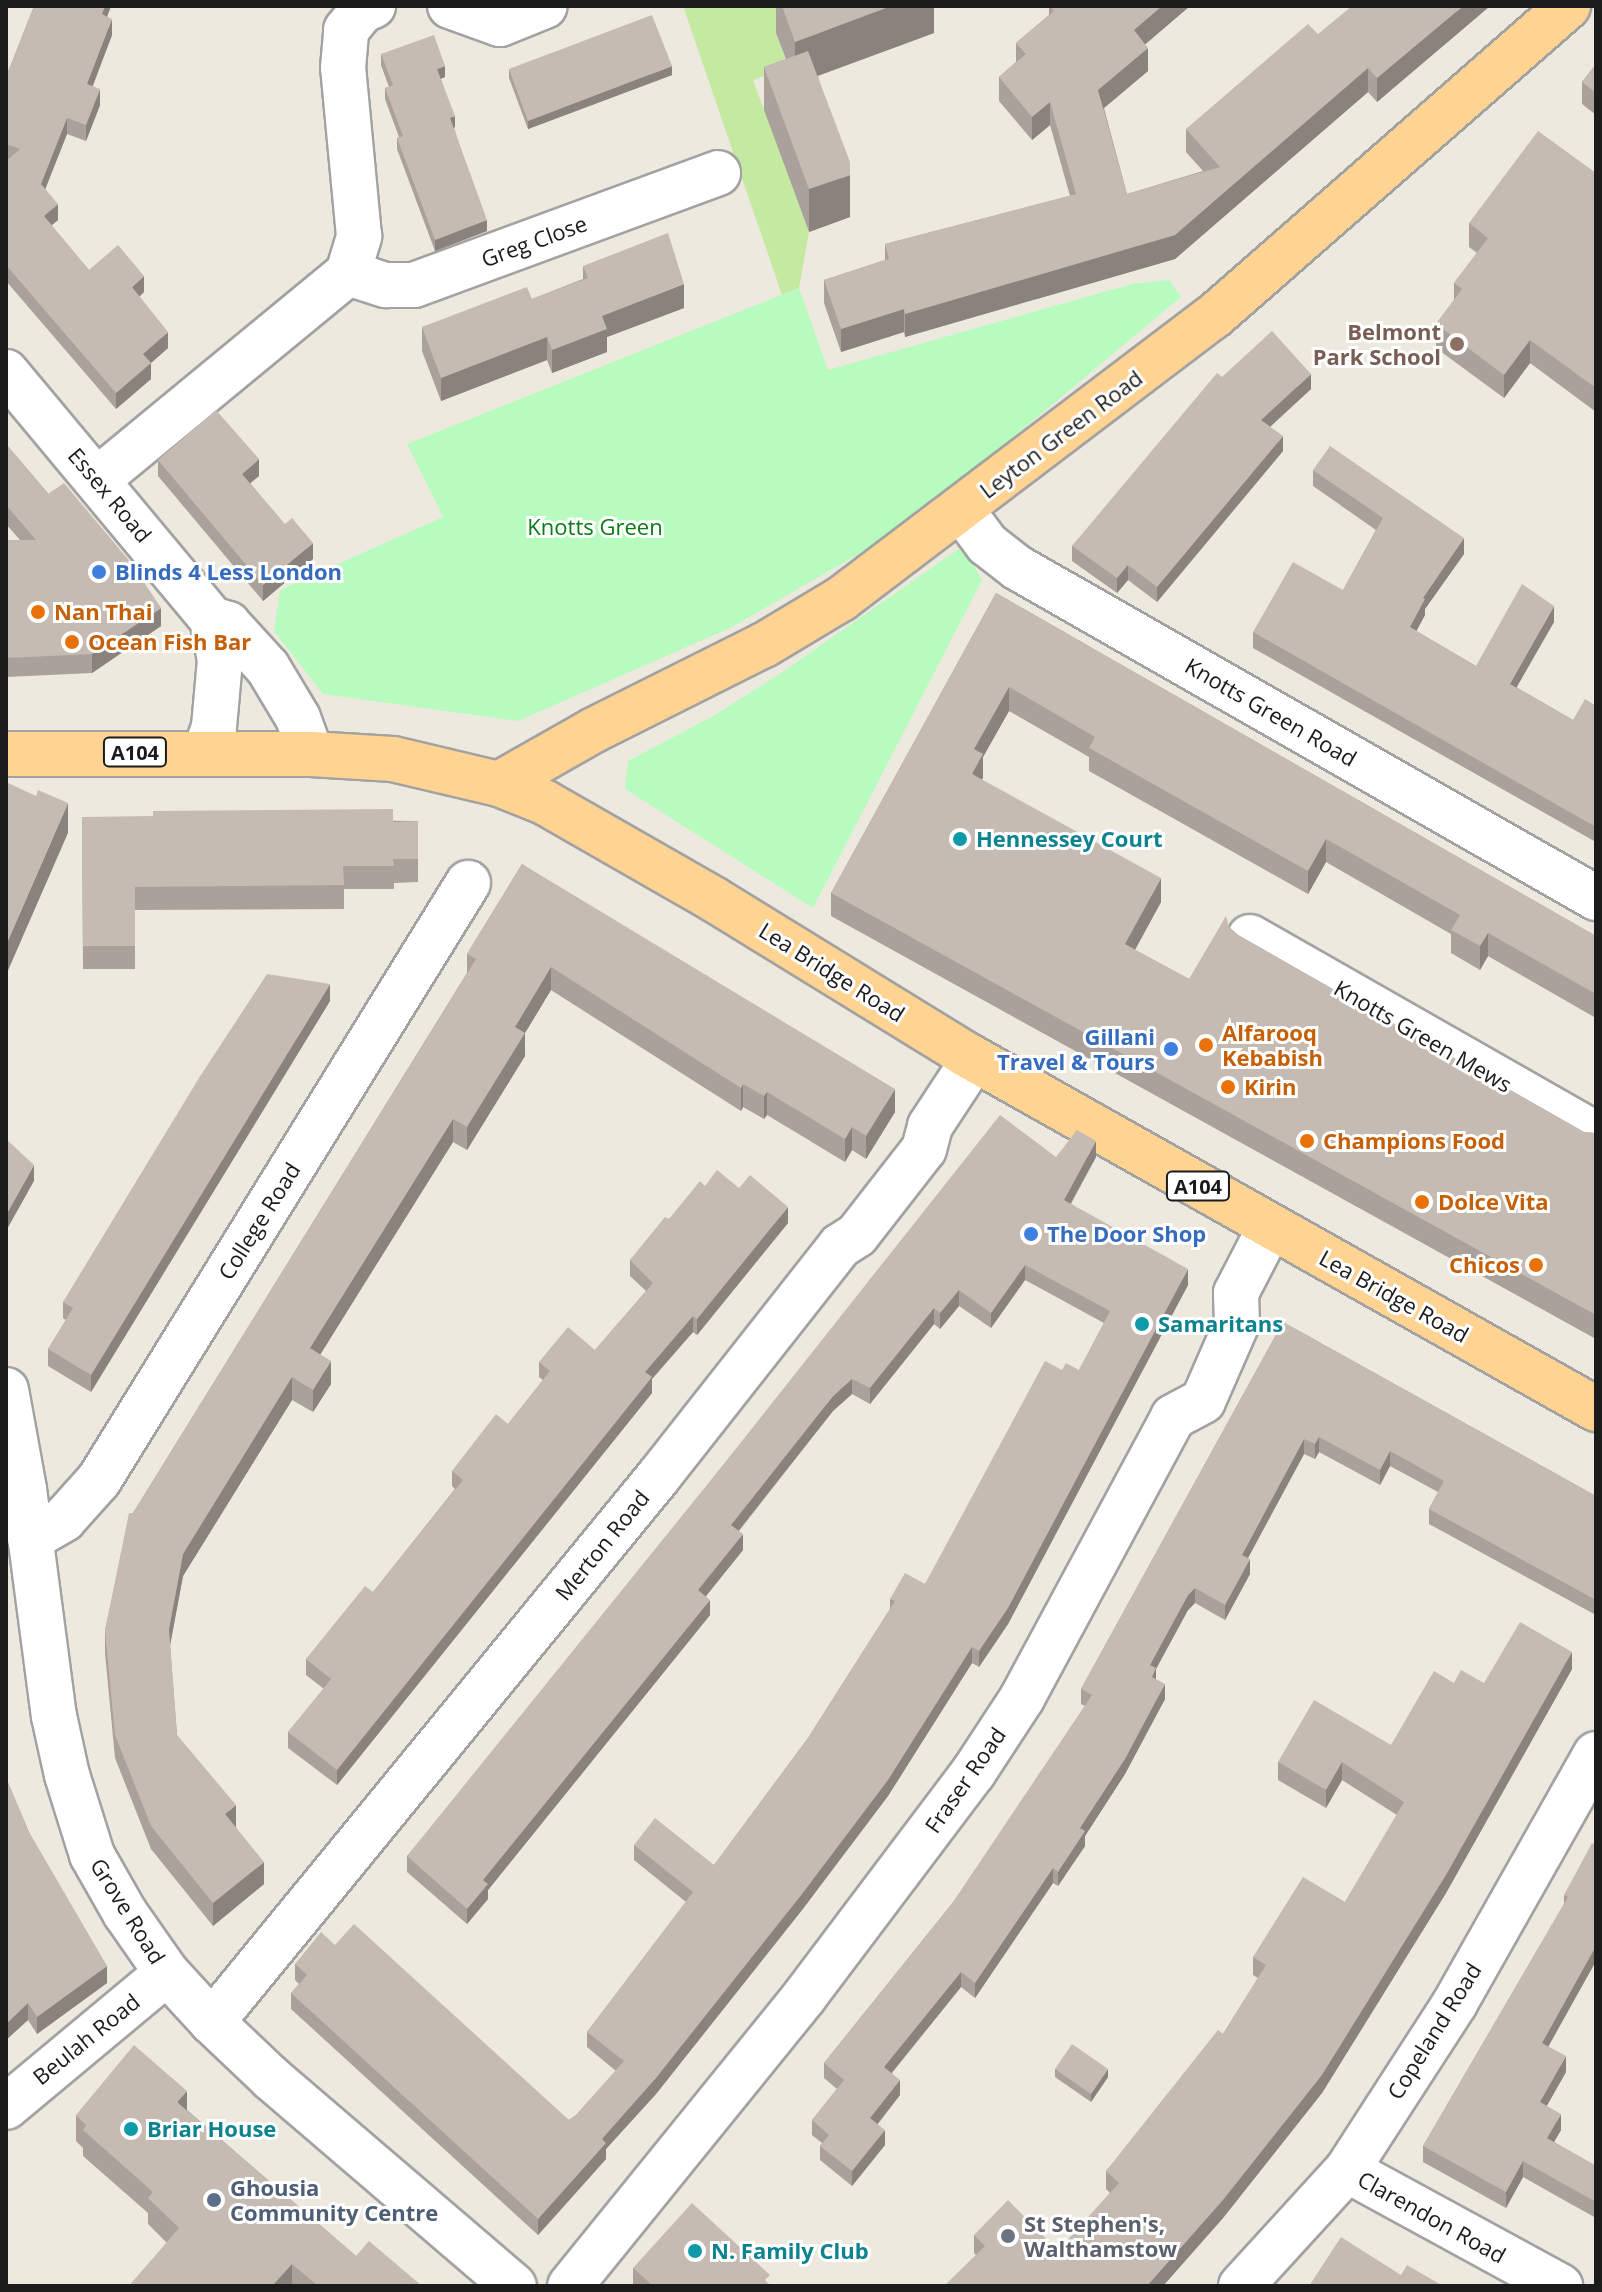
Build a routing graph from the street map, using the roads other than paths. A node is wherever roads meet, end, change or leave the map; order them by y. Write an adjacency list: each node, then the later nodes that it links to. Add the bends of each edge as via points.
1 (450, 6): 2 (street, via 500,24)
2 (545, 6)
3 (1568, 6): 9 (main road, Leyton Green Road, via 1213,317)
4 (350, 14): 6 (street, via 343,68 359,236)
5 (718, 173): 6 (street, Greg Close, via 414,285 386,285)
6 (348, 273): 8 (street)
7 (6, 372): 8 (street, Essex Road)
8 (98, 479): 10 (street, Essex Road)
9 (961, 509): 14 (main road, Leyton Green Road, via 841,599); 16 (street, Knotts Green Road, via 987,544 1018,568)
10 (212, 619): 11 (street, Essex Road, via 220,660 214,727); 13 (street, Essex Road, via 228,624 285,691)
11 (205, 753): 12 (main road, Lea Bridge Road / A104); 13 (main road, Lea Bridge Road / A104)
12 (6, 754)
13 (311, 754): 14 (main road, Lea Bridge Road / A104, via 393,759)
14 (499, 784): 18 (main road, Lea Bridge Road / A104, via 544,802 715,900)
15 (468, 883): 24 (street, College Road, via 99,1480 64,1519)
16 (1596, 898)
17 (1250, 937): 19 (street, Knotts Green Mews)
18 (974, 1059): 20 (main road, Lea Bridge Road / A104); 28 (street, Merton Road, via 930,1126 924,1149 857,1235 840,1246)
19 (1596, 1134)
20 (1270, 1227): 22 (main road, Lea Bridge Road / A104); 32 (street, Fraser Road, via 1236,1293 1237,1323 1203,1401 1173,1417 1022,1698 973,1773 804,1997)
21 (6, 1390): 23 (street, Grove Road)
22 (1596, 1409)
23 (15, 1491): 24 (street, Grove Road)
24 (30, 1539): 27 (street, Grove Road, via 54,1716 92,1855)
25 (1596, 1754): 26 (street, Copeland Road)
26 (1582, 1812): 30 (street, Copeland Road)
27 (167, 1973): 28 (street, Grove Road); 29 (street, Beulah Road)
28 (212, 2022): 31 (street, Grove Road)
29 (6, 2107)
30 (1347, 2170): 33 (street, Copeland Road); 34 (street, Clarendon Road)
31 (514, 2286)
32 (570, 2286)
33 (1241, 2286)
34 (1560, 2286)

